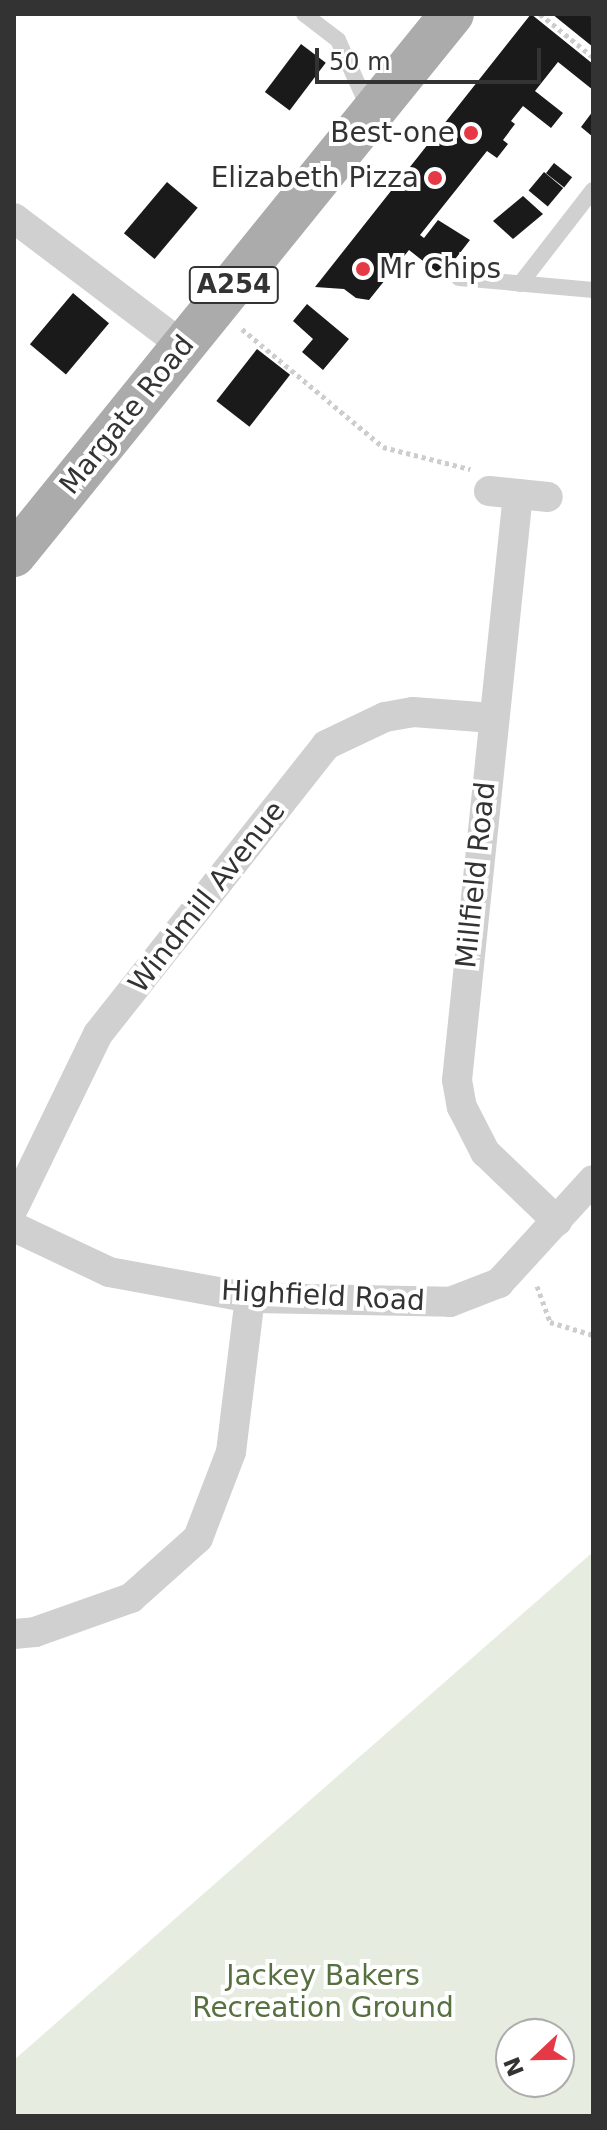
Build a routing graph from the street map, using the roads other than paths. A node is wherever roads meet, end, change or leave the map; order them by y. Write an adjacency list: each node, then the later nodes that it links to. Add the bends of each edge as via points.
1 (304, 14): 3 (lane, via 338,40)
2 (452, 14): 3 (main road, Margate Road / A254)
3 (372, 114): 9 (main road, Margate Road / A254)
4 (593, 190): 7 (lane)
5 (14, 218): 9 (street)
6 (459, 278): 7 (lane)
7 (520, 284): 8 (lane)
8 (593, 290)
9 (183, 346): 11 (main road, Margate Road / A254)
10 (548, 497): 12 (street, Millfield Road, via 504,492)
11 (14, 555)
12 (493, 718): 14 (street, Windmill Avenue, via 413,712 374,720 326,745 98,1034); 15 (street, Millfield Road, via 457,1080 462,1107 485,1152)
13 (593, 1180): 15 (street, Highfield Road)
14 (14, 1207)
15 (557, 1221): 17 (street, Highfield Road, via 499,1283 474,1297 450,1302)
16 (14, 1227): 17 (street, Highfield Road, via 109,1272)
17 (250, 1298): 18 (street, via 231,1452 198,1538 131,1598 35,1632)
18 (14, 1634)

